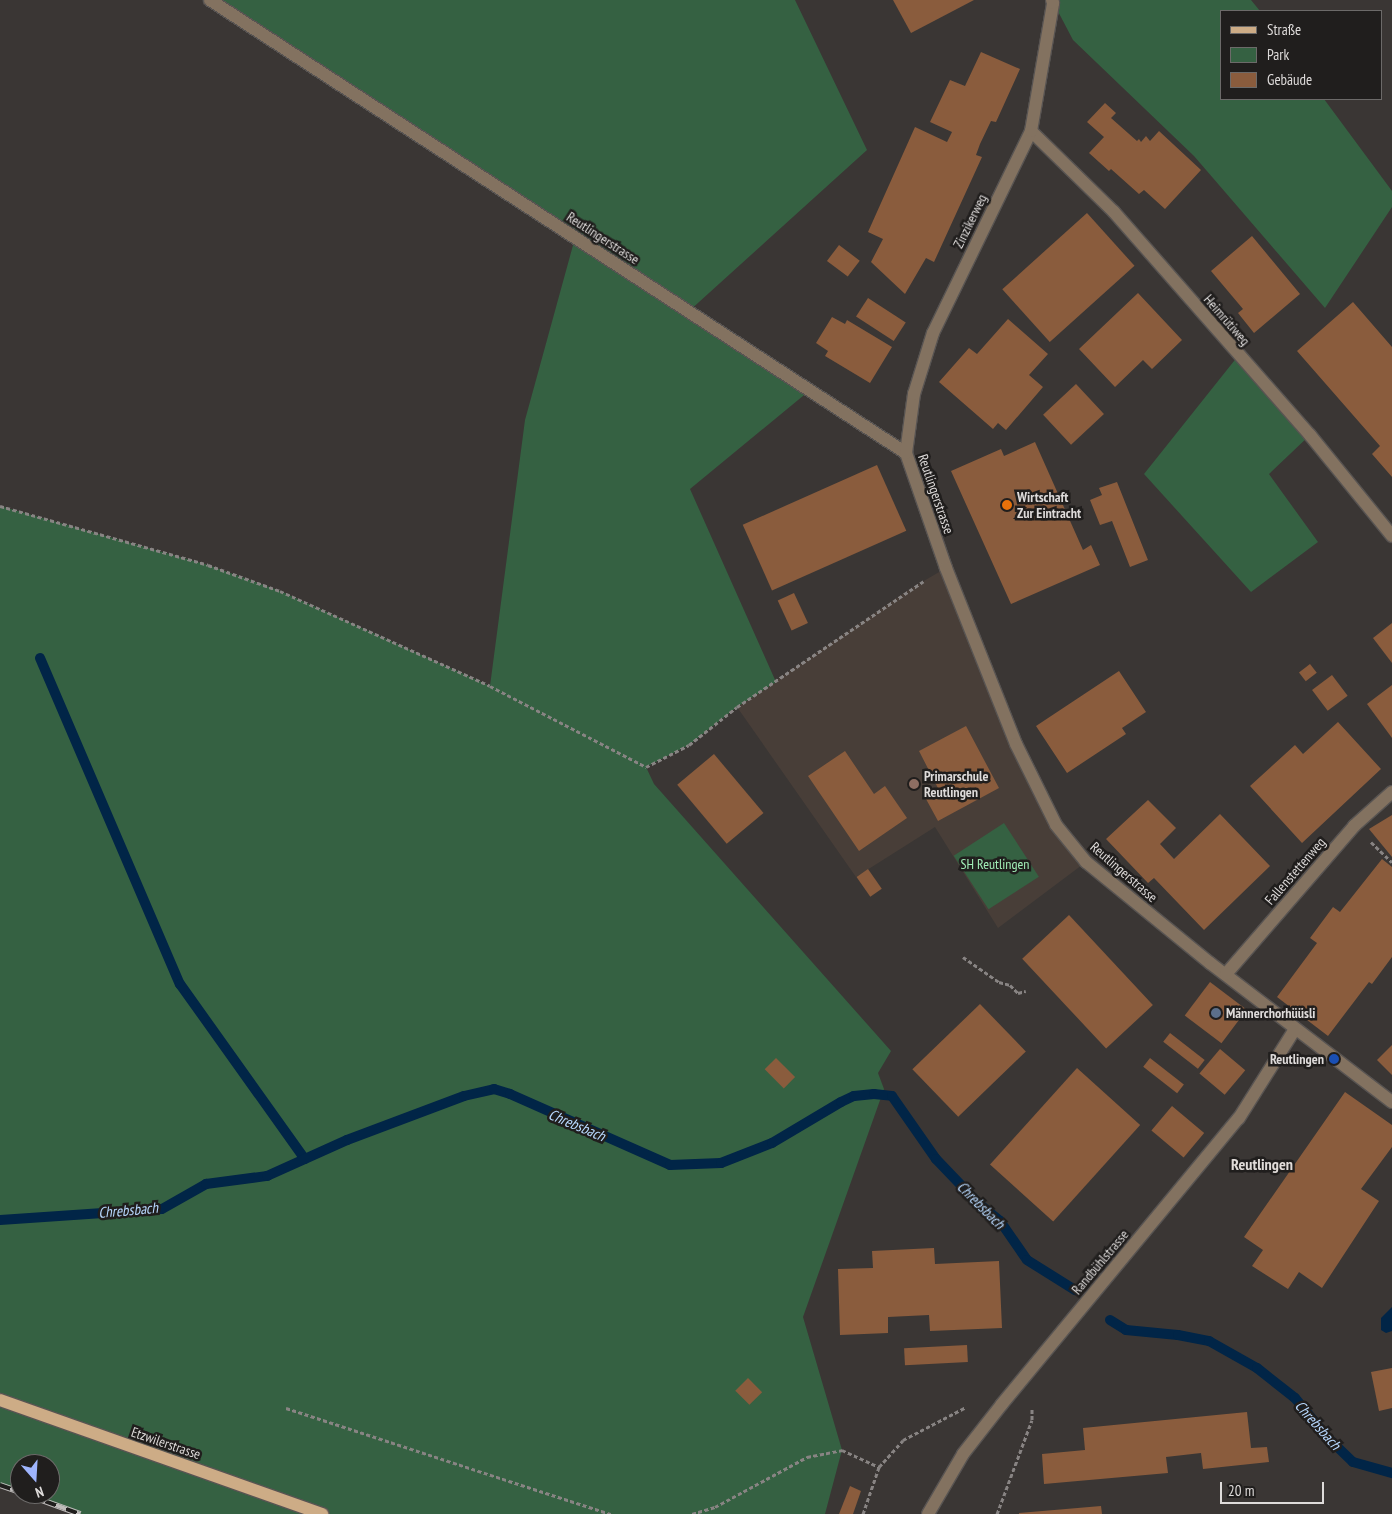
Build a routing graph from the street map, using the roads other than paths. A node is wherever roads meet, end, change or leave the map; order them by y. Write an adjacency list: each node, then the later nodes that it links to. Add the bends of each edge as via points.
1 (210, 0): 4 (street, Reutlingerstrasse)
2 (1052, 0): 3 (street, Zinzikerweg)
3 (1031, 131): 4 (street, Zinzikerweg, via 933,333 914,394); 5 (street, Heimrütiweg, via 1114,212 1310,436)
4 (906, 453): 7 (street, Reutlingerstrasse, via 946,568 1016,744 1056,825 1086,862)
5 (1392, 536)
6 (1392, 792): 7 (street, Fallenstettenweg, via 1354,826)
7 (1226, 974): 8 (street, Reutlingerstrasse)
8 (1295, 1029): 9 (street, Reutlingerstrasse); 12 (street, Randbühlstrasse, via 1239,1118 1016,1386 963,1454)
9 (1392, 1102)
10 (0, 1400): 11 (main road, Etzwilerstrasse)
11 (322, 1514)
12 (928, 1514)

